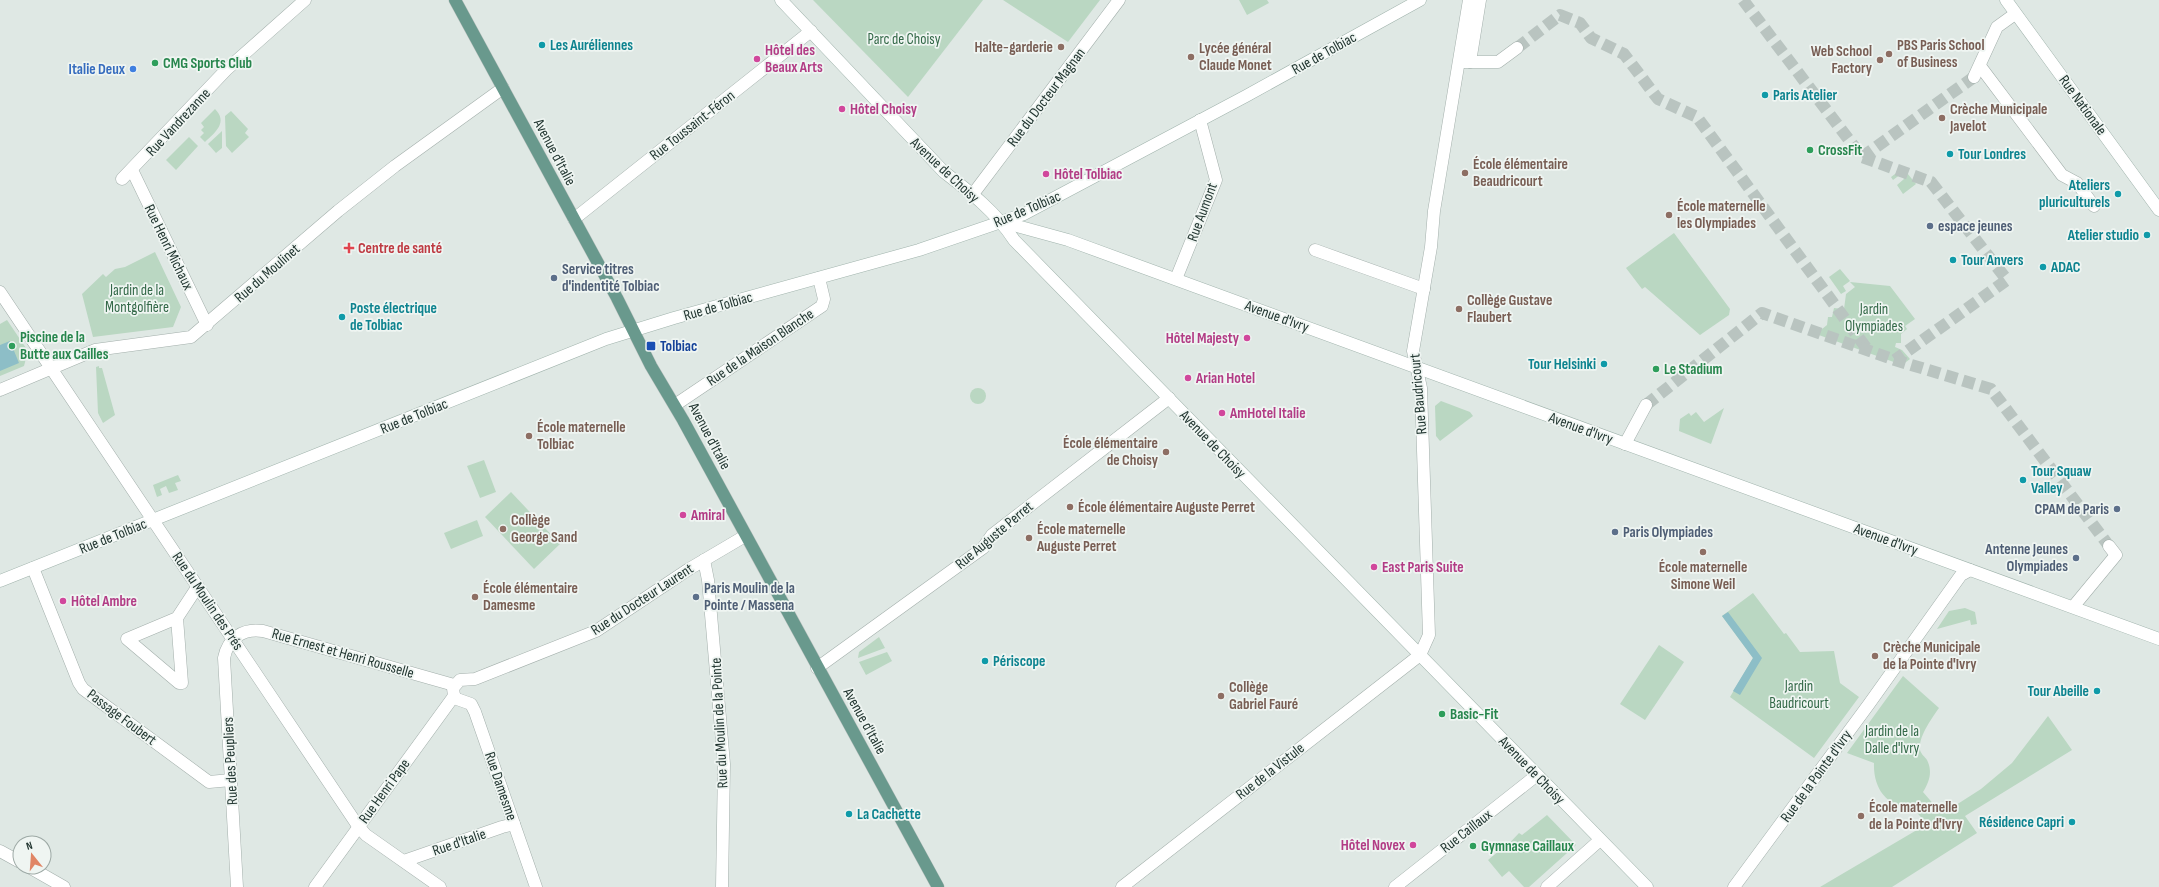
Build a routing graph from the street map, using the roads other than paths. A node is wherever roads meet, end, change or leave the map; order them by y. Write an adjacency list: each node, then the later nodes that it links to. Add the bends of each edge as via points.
1 (305, 0): 17 (street, Rue Vandrezanne, via 226,70)
2 (455, 0): 15 (main road, Avenue d'Italie)
3 (781, 0): 10 (street, Avenue de Choisy)
4 (1119, 0): 19 (street, Rue du Docteur Magnan)
5 (1420, 0): 16 (street, Rue de Tolbiac)
6 (1469, 0): 12 (street, Rue Baudricourt)
7 (1480, 0): 12 (street, Rue Baudricourt)
8 (2006, 0): 9 (street, Rue Nationale)
9 (2015, 14): 13 (street, via 1997,27); 21 (street, Rue Nationale)
10 (811, 31): 19 (street, Avenue de Choisy, via 939,166); 22 (street, Rue Toussaint-Féron)
11 (1517, 48): 12 (street, via 1498,62)
12 (1465, 62): 27 (street, Rue Baudricourt, via 1434,211)
13 (1980, 66): 14 (street); 20 (street, via 2062,175 2077,183)
14 (1974, 77)
15 (503, 88): 22 (main road, Avenue d'Italie); 29 (street, Rue du Moulinet, via 395,166 338,211)
16 (1200, 120): 23 (street, Rue de Tolbiac, via 1045,204); 26 (street, Rue Aumont, via 1216,180)
17 (132, 170): 18 (street, Rue Vandrezanne); 29 (street, Rue Henri Michaux)
18 (122, 179)
19 (972, 194): 23 (street, Avenue de Choisy)
20 (2094, 206)
21 (2159, 210)
22 (574, 220): 30 (main road, Avenue d'Italie)
23 (1002, 222): 25 (street, Rue de Tolbiac, via 919,250); 26 (street, Avenue d'Ivry, via 1068,240); 34 (street, Avenue de Choisy, via 1014,240)
24 (1315, 250): 27 (street)
25 (819, 278): 30 (street, Rue de Tolbiac); 35 (street, Rue de la Maison Blanche, via 824,296 822,306)
26 (1176, 280): 32 (street, Avenue d'Ivry)
27 (1424, 289): 32 (street, Rue Baudricourt, via 1414,350)
28 (0, 292): 31 (street, Rue du Moulin des Prés)
29 (207, 325): 31 (street, Rue du Moulinet, via 191,337 104,348)
30 (633, 330): 35 (main road, Avenue d'Italie); 38 (street, Rue de Tolbiac)
31 (51, 368): 33 (street, Rue du Moulinet); 38 (street, Rue du Moulin des Prés)
32 (1417, 368): 37 (street, Avenue d'Ivry); 50 (street, Rue Baudricourt, via 1421,388 1428,636)
33 (0, 390)
34 (1169, 398): 50 (street, Avenue de Choisy); 51 (street, Rue Auguste Perret, via 992,535 983,548)
35 (675, 405): 39 (main road, Avenue d'Italie)
36 (1646, 405): 37 (street)
37 (1625, 444): 43 (street, Avenue d'Ivry)
38 (154, 520): 42 (street, Rue de Tolbiac); 45 (street, Rue du Moulin des Prés)
39 (745, 536): 41 (street, Rue du Docteur Laurent); 51 (main road, Avenue d'Italie)
40 (2109, 546): 46 (street, via 2116,555)
41 (704, 560): 52 (street, Rue du Docteur Laurent, via 596,631 469,680 460,680); 67 (street, Rue du Moulin de la Pointe, via 722,727)
42 (33, 568): 44 (street, Rue de Tolbiac); 54 (street, Passage Foubert, via 83,689 209,782)
43 (1970, 570): 46 (street, Avenue d'Ivry); 73 (street, Rue de la Pointe d'Ivry, via 1961,575 1874,698)
44 (0, 581)
45 (198, 586): 47 (street); 48 (street, Rue du Moulin des Prés)
46 (2073, 607): 49 (street, Avenue d'Ivry)
47 (177, 618): 47 (street, via 127,639 183,689)
48 (233, 638): 52 (street, Rue Ernest et Henri Rousselle, via 250,630 263,631); 54 (street, Rue des Peupliers, via 224,658); 56 (street, Rue du Moulin des Prés)
49 (2159, 639)
50 (1420, 655): 53 (street, Avenue de Choisy); 69 (street, Rue de la Vistule)
51 (817, 668): 68 (main road, Avenue d'Italie)
52 (454, 690): 55 (street, Rue Damesme, via 473,706); 56 (street, Rue Henri Pape)
53 (1537, 775): 57 (street, Avenue de Choisy); 70 (street, Rue Caillaux)
54 (231, 780): 63 (street, Rue des Peupliers)
55 (514, 824): 60 (street, Rue d'Italie); 66 (street, Rue Damesme)
56 (358, 826): 60 (street, Rue du Moulin des Prés, via 366,835); 64 (street, Rue Henri Pape)
57 (1600, 840): 71 (street); 72 (street, Avenue de Choisy)
58 (0, 851): 59 (street)
59 (12, 858)
60 (404, 861): 65 (street, Rue du Moulin des Prés)
61 (42, 875): 62 (street)
62 (64, 887)
63 (236, 887)
64 (315, 887)
65 (440, 887)
66 (536, 887)
67 (722, 887)
68 (938, 887)
69 (1122, 887)
70 (1395, 887)
71 (1547, 887)
72 (1647, 887)
73 (1734, 887)

